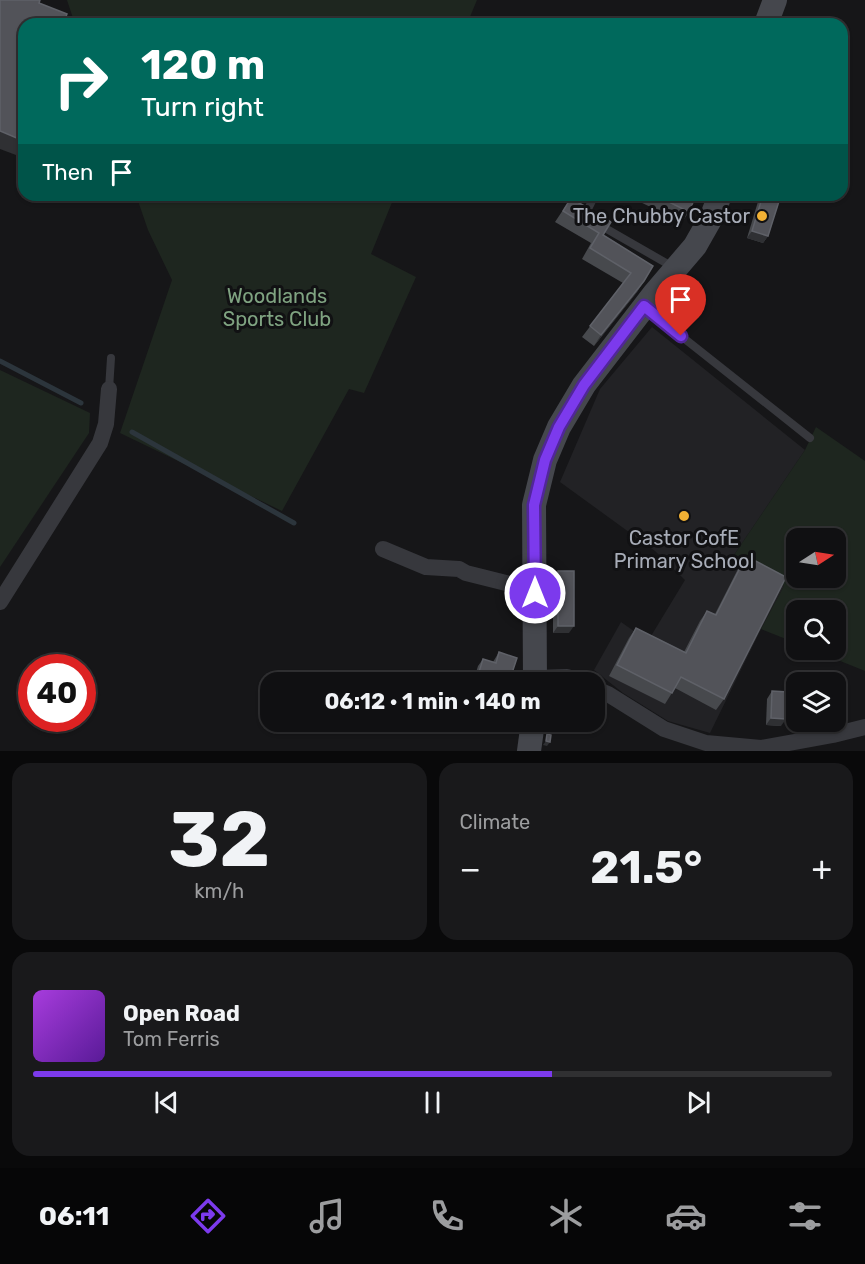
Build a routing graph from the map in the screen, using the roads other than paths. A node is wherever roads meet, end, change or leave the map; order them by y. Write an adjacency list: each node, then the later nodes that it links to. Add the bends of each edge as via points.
1 (775, 0): 2 (street)
2 (768, 18)
3 (592, 201): 5 (lane, via 584,216)
4 (718, 201): 5 (street, via 695,246)
5 (676, 269): 6 (street)
6 (644, 306): 9 (lane); 11 (street, via 584,385 545,460 534,505)
7 (111, 358): 8 (lane)
8 (109, 389): 12 (street, via 100,442)
9 (810, 438)
10 (383, 549): 11 (street, via 426,567 459,569)
11 (535, 596): 13 (street)
12 (0, 602)
13 (535, 672)
14 (605, 693): 15 (street, via 664,729 706,743 761,748)
15 (865, 727)
16 (532, 732): 17 (street)
17 (529, 751)

